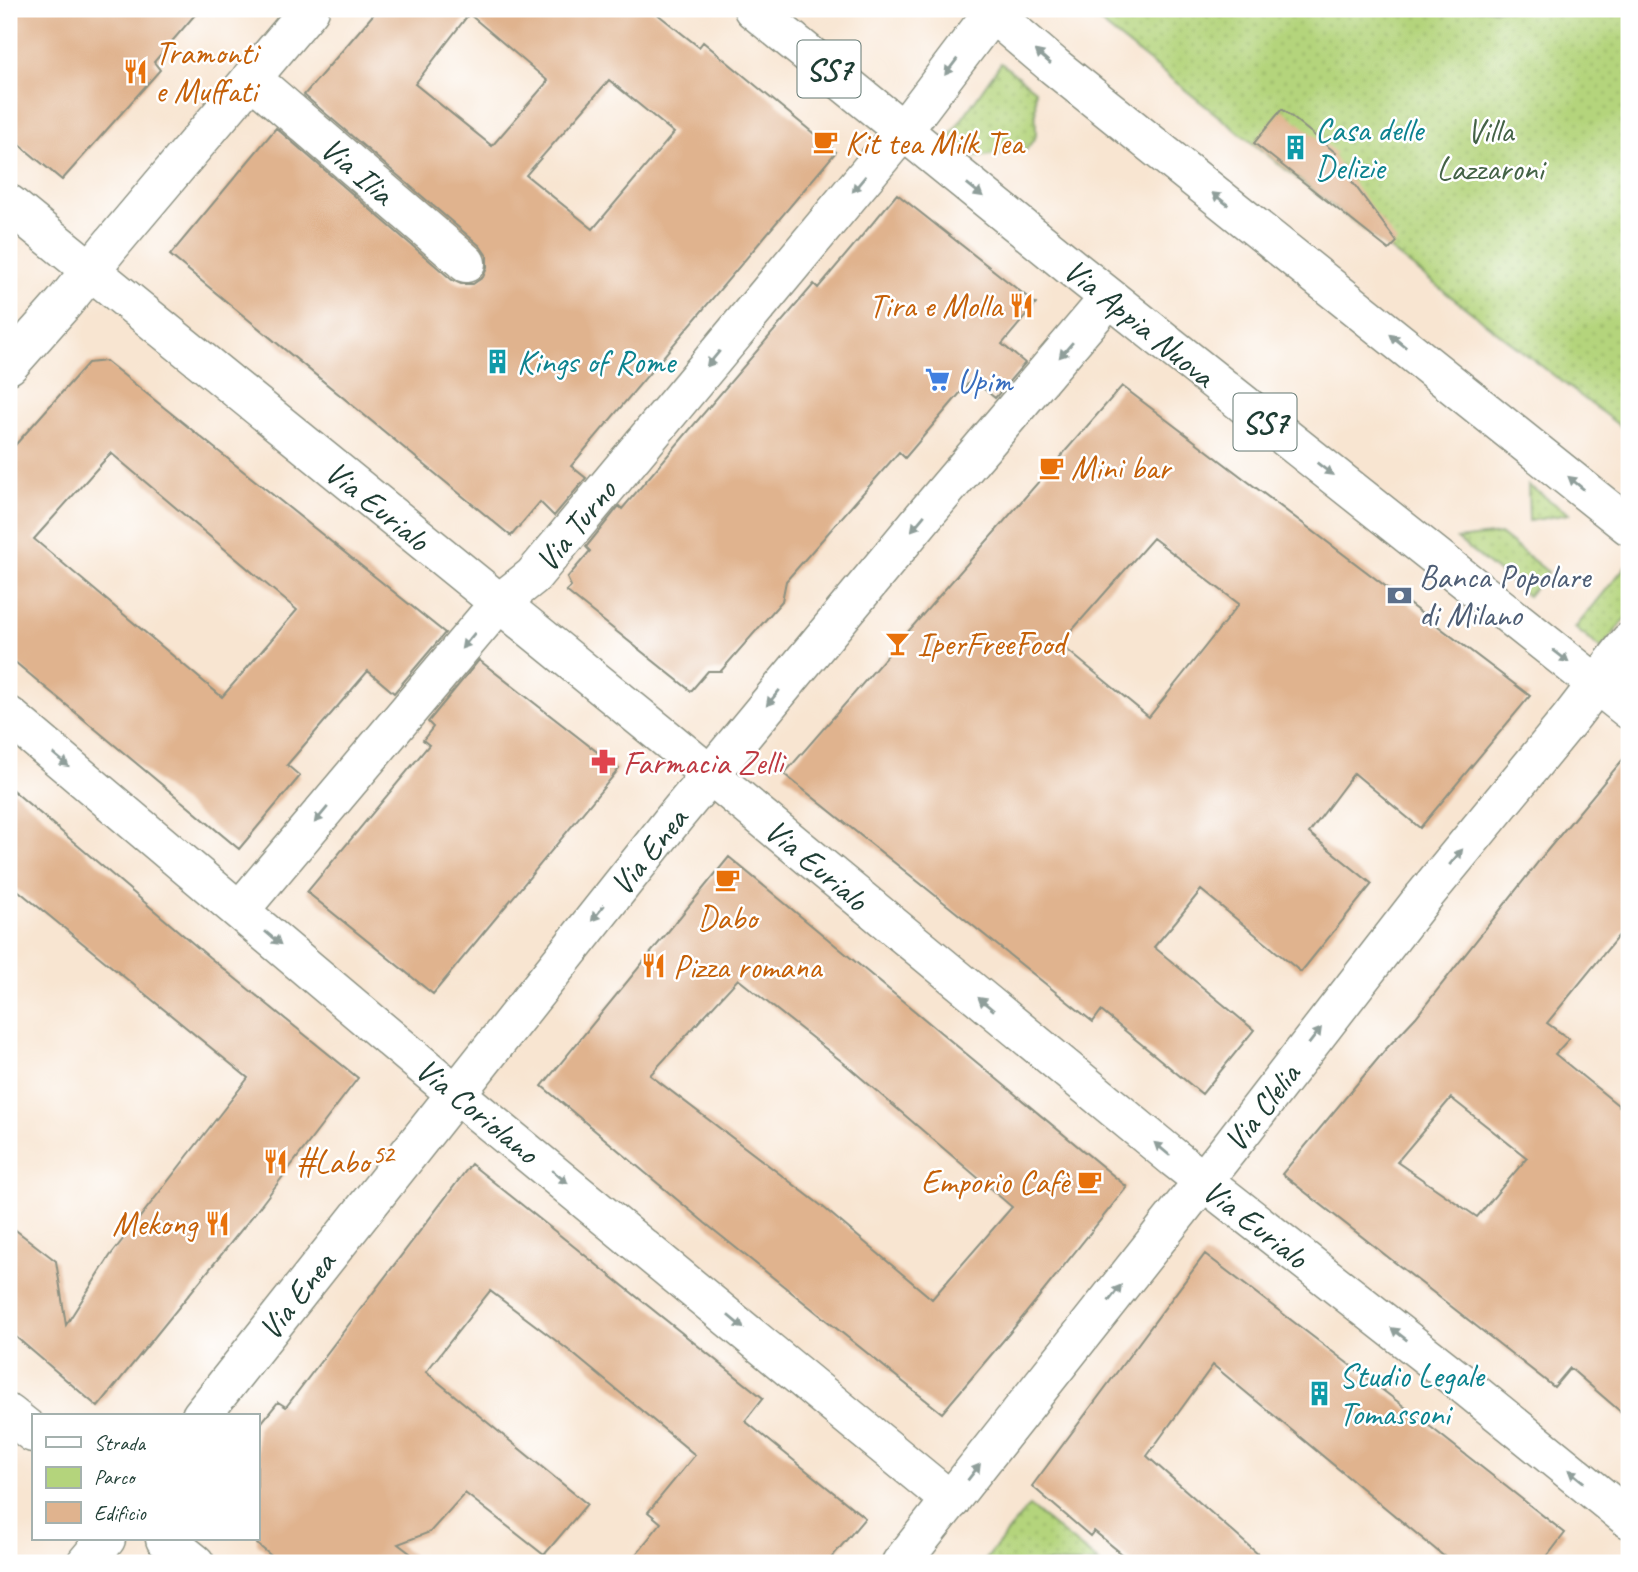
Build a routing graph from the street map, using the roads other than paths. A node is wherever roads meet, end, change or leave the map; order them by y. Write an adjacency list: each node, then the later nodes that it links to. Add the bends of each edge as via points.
1 (310, 9): 4 (street)
2 (753, 9): 5 (street, Via Appia Nuova / SS7)
3 (990, 11): 5 (street, Via Turno, one-way to 5); 11 (street, one-way to 3)
4 (251, 78): 7 (street, Via Ilia); 8 (street)
5 (902, 132): 9 (street, Via Appia Nuova / SS7, one-way to 9); 12 (street, Via Turno, one-way to 12, via 533,576)
6 (9, 204): 8 (street, Via Eurialo)
7 (466, 263)
8 (91, 271): 10 (street); 12 (street, Via Eurialo)
9 (1110, 298): 14 (street, Via Appia Nuova / SS7, one-way to 14); 17 (street, Via Enea, one-way to 17)
10 (9, 365)
11 (1629, 526)
12 (499, 603): 17 (street, Via Eurialo); 18 (street, Via Turno, one-way to 18)
13 (1629, 642): 14 (street, Via Clelia)
14 (1597, 685): 15 (street, Via Appia Nuova / SS7); 20 (street, Via Clelia, one-way to 14, via 1421,900)
15 (1629, 710)
16 (9, 716): 18 (street, Via Coriolano, one-way to 18)
17 (709, 775): 19 (street, Via Enea, one-way to 19); 20 (street, Via Eurialo, one-way to 17)
18 (240, 910): 19 (street, Via Coriolano, one-way to 19)
19 (456, 1093): 22 (street, Via Enea); 24 (street, Via Coriolano, one-way to 24)
20 (1203, 1181): 24 (street, Via Clelia, one-way to 20); 25 (street, Via Eurialo, one-way to 20)
21 (9, 1414): 23 (street)
22 (203, 1414)
23 (32, 1432)
24 (951, 1501): 30 (street, Via Clelia)
25 (1629, 1519)
26 (105, 1540): 28 (street)
27 (166, 1540): 29 (street)
28 (86, 1563)
29 (195, 1563)
30 (901, 1563)

